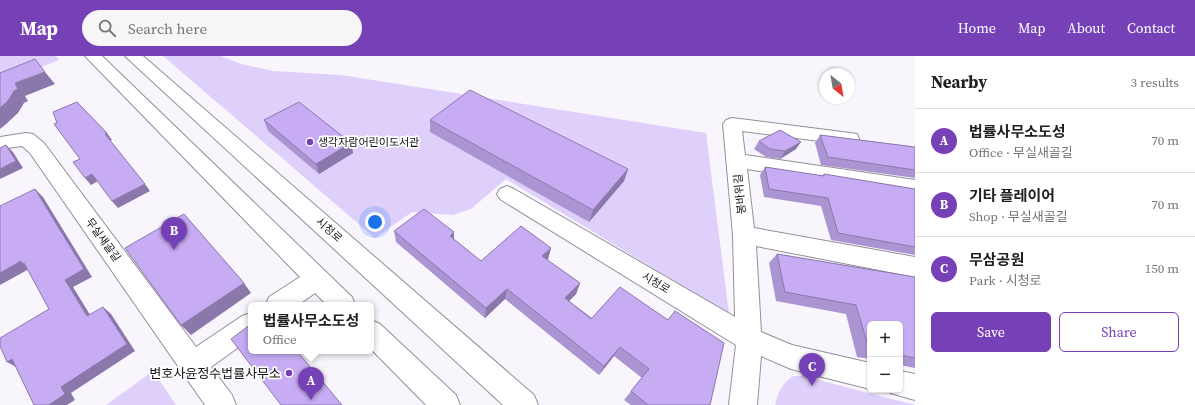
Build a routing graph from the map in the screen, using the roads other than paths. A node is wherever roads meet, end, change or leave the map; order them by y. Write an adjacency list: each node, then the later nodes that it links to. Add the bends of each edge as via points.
1 (94, 56): 10 (street)
2 (133, 56): 22 (street, 시청로)
3 (869, 141): 5 (street, via 732,124)
4 (0, 143): 16 (street, 무실새골길, via 26,139 37,148)
5 (736, 160): 6 (street, 봉바위길); 8 (street, 봉바위길)
6 (915, 188)
7 (507, 194): 15 (street, 시청로)
8 (744, 235): 9 (street); 15 (street, 봉바위길)
9 (915, 267)
10 (317, 279): 11 (street); 12 (street)
11 (282, 302)
12 (340, 302)
13 (248, 326): 16 (street)
14 (374, 335): 21 (street)
15 (749, 339): 17 (street, 시청로, via 791,357); 23 (street)
16 (192, 364): 20 (street, 무실새골길)
17 (867, 375)
18 (903, 385): 19 (street)
19 (915, 388)
20 (222, 405)
21 (446, 405)
22 (524, 405)
23 (742, 405)

